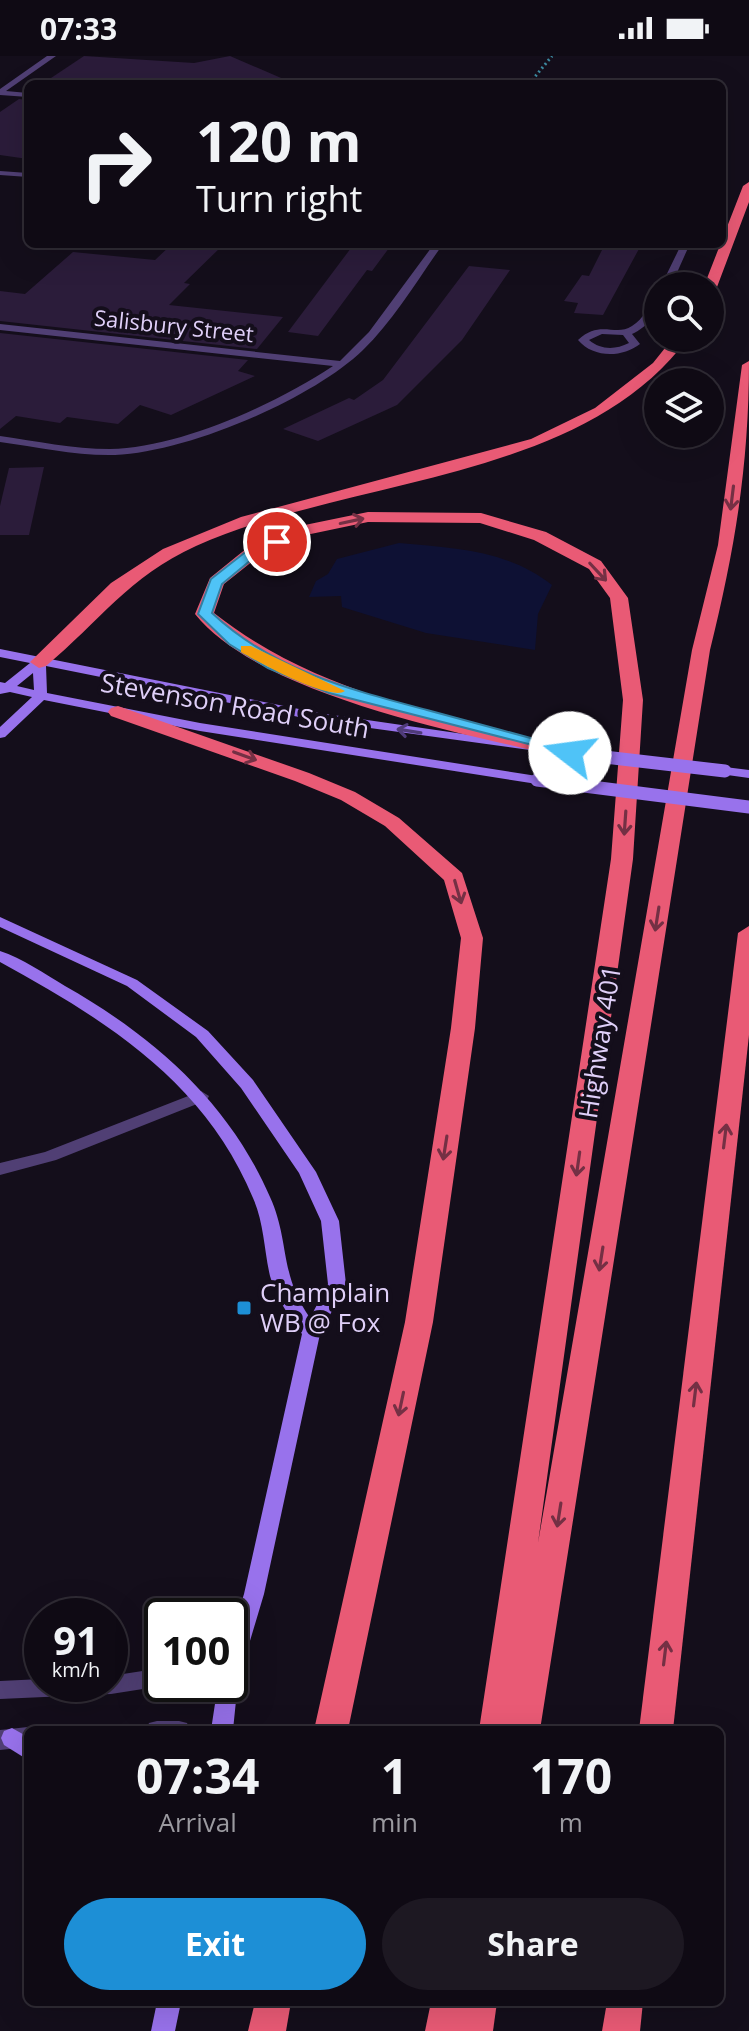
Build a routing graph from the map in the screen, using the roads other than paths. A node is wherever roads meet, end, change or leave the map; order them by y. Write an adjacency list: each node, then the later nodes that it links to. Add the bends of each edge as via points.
1 (52, 56): 2 (street)
2 (0, 92): 3 (street)
3 (24, 95)
4 (0, 173): 5 (street)
5 (24, 175)
6 (749, 186): 7 (highway)
7 (726, 246)
8 (436, 248): 17 (street, via 362,347)
9 (684, 248): 11 (street)
10 (725, 248): 12 (highway)
11 (673, 272)
12 (716, 272)
13 (644, 323): 15 (street)
14 (0, 327): 17 (street, Salisbury Street)
15 (627, 334)
16 (670, 352): 21 (highway, via 600,411 537,442 199,537 163,555 102,600)
17 (343, 364): 19 (street, via 272,404 195,437 125,451)
18 (749, 365): 42 (highway, Highway 401, one-way to 42, via 727,545 701,650)
19 (0, 439)
20 (0, 653): 21 (main road, Stevenson Road South)
21 (39, 662): 22 (main road); 23 (main road); 26 (main road, Stevenson Road South, one-way to 21, via 319,717)
22 (2, 689): 23 (main road, Stevenson Road South)
23 (41, 695): 24 (main road, Stevenson Road South); 25 (main road)
24 (118, 712): 28 (main road, Stevenson Road South, bridge, via 537,780); 40 (highway, one-way to 40, via 302,777 392,822 454,878 472,938 419,1322)
25 (0, 734)
26 (570, 753): 27 (main road, Stevenson Road South, bridge); 41 (highway, one-way to 41, via 334,690 273,665 204,614 216,582 253,552 301,531 368,517 481,518 540,536 595,565 619,598 633,700 622,859)
27 (749, 774)
28 (749, 807)
29 (0, 921): 34 (main road, via 132,983 202,1034 247,1084 307,1172 330,1221 337,1284)
30 (749, 933): 43 (highway, one-way to 30)
31 (0, 956): 32 (main road, via 87,1002 154,1050)
32 (201, 1096): 33 (street, via 50,1156); 34 (main road, via 261,1195 283,1289)
33 (0, 1169)
34 (311, 1334): 35 (main road)
35 (248, 1614)
36 (144, 1680): 37 (street)
37 (0, 1690)
38 (226, 1702): 39 (main road)
39 (223, 1726)
40 (332, 1726)
41 (497, 1726)
42 (524, 1726)
43 (656, 1726)
44 (162, 2006): 50 (main road)
45 (168, 2006): 50 (main road)
46 (272, 2006): 51 (highway)
47 (448, 2006): 52 (highway)
48 (478, 2006): 53 (highway)
49 (624, 2006): 54 (highway)
50 (162, 2031)
51 (267, 2031)
52 (444, 2031)
53 (474, 2031)
54 (621, 2031)

